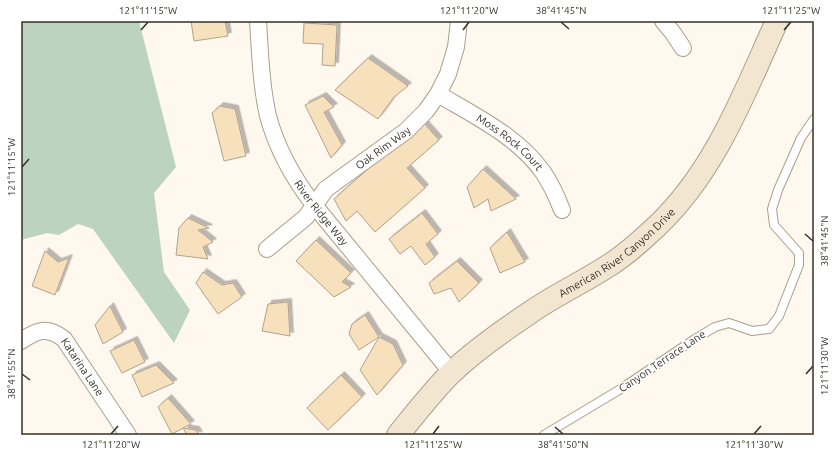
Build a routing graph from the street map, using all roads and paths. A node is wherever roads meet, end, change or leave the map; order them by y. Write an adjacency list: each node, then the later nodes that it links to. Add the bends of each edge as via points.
1 (258, 21): 8 (street, River Ridge Way, via 268,115 283,158)
2 (459, 21): 6 (street, Oak Rim Way, via 454,56)
3 (663, 21): 5 (street)
4 (777, 21): 12 (main road, American River Canyon Drive, via 719,146 683,198 658,225 609,266 529,313 490,340)
5 (683, 48)
6 (438, 94): 8 (street, Oak Rim Way, via 420,118 406,131 326,189); 9 (street, Moss Rock Court, via 514,141 543,172)
7 (814, 119): 15 (lane, Canyon Terrace Lane, via 801,138 772,209 774,225 799,253 799,265 779,316 769,329 752,331 730,323 715,327 694,338 619,390)
8 (314, 205): 10 (street, Oak Rim Way, via 306,217); 12 (street, River Ridge Way)
9 (562, 210)
10 (267, 249)
11 (21, 341): 13 (street, Katarina Lane, via 39,331 50,331 64,339)
12 (452, 373): 14 (main road, American River Canyon Drive)
13 (128, 435)
14 (398, 435)
15 (544, 435)

